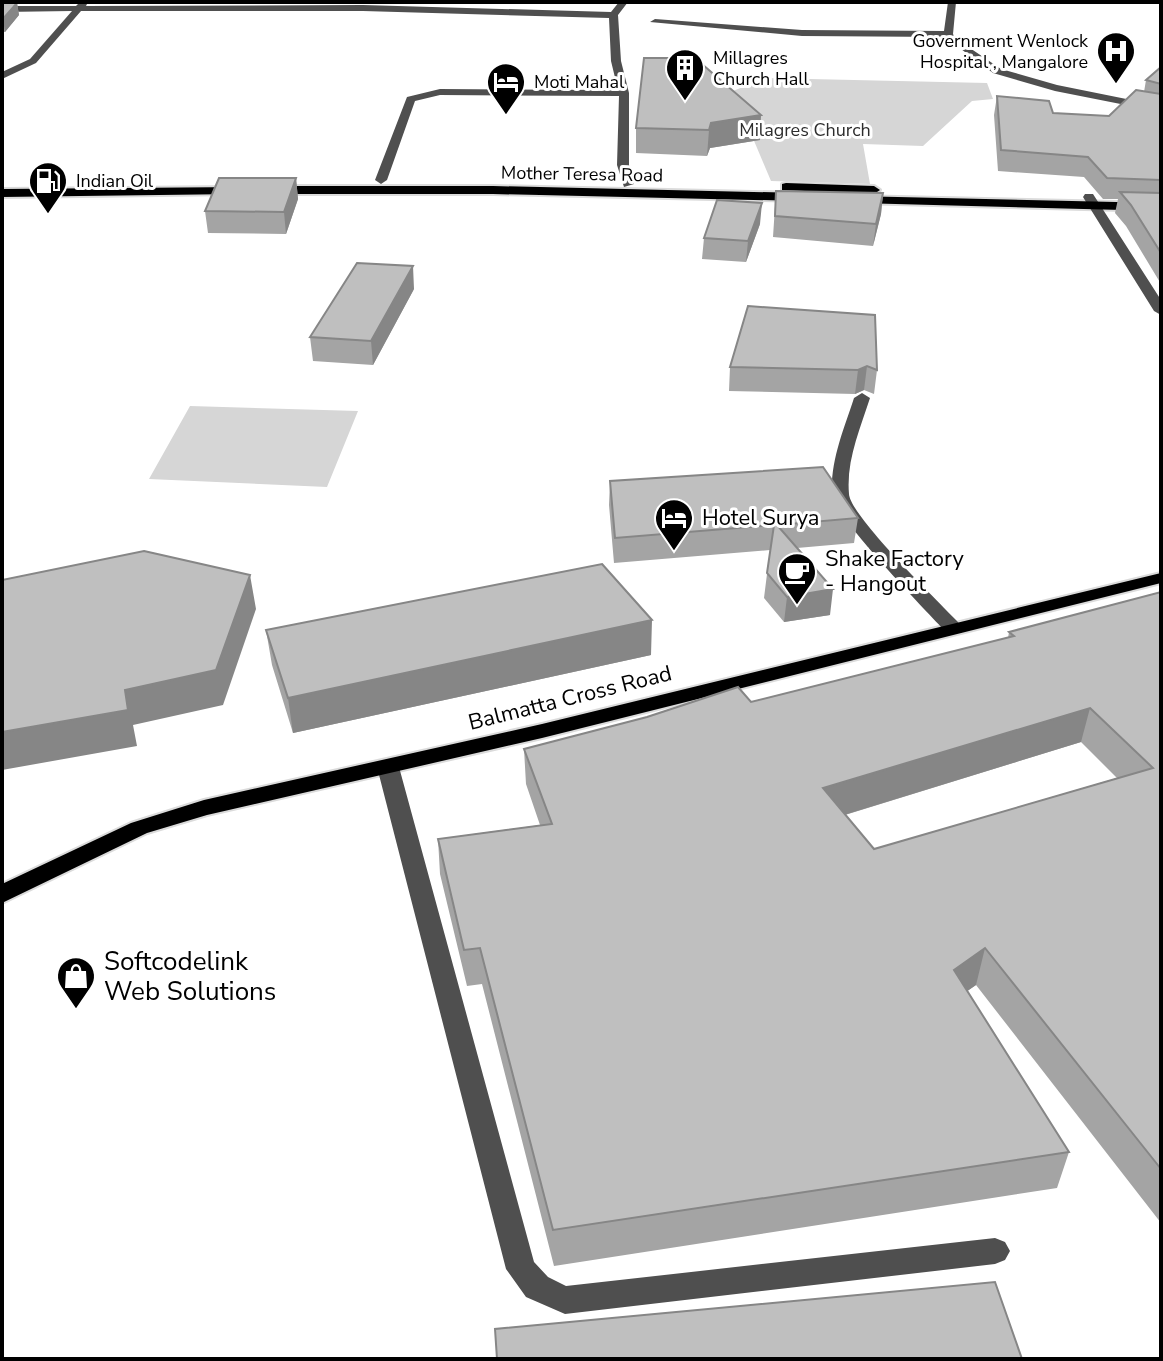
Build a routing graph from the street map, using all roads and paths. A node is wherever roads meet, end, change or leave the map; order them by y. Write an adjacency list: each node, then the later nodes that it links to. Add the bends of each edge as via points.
1 (86, 2): 5 (street)
2 (624, 2): 6 (street)
3 (952, 2): 8 (street)
4 (2, 9): 5 (street)
5 (76, 9): 6 (street, via 363,8); 9 (street, via 33,61)
6 (613, 15): 10 (street)
7 (655, 22): 8 (street, via 802,33)
8 (948, 34): 11 (street, via 997,71)
9 (2, 76)
10 (624, 93): 12 (street, via 440,92 411,99); 16 (street, via 623,165)
11 (1161, 109)
12 (381, 180): 14 (main road); 16 (main road)
13 (241, 181): 15 (main road)
14 (257, 181)
15 (2, 183)
16 (628, 184): 19 (main road)
17 (2, 193): 19 (main road, Mother Teresa Road, via 493,190)
18 (1161, 198): 19 (main road)
19 (1092, 202): 20 (main road, Mother Teresa Road); 21 (street)
20 (1161, 207)
21 (1161, 311)
22 (862, 398): 24 (street, via 841,464 840,499)
23 (1161, 578): 24 (main road, Balmatta Cross Road)
24 (954, 629): 25 (main road, Balmatta Cross Road)
25 (388, 767): 26 (main road, Balmatta Cross Road, via 139,828); 27 (street, via 521,1269 537,1287 565,1300)
26 (2, 894)
27 (995, 1251)

